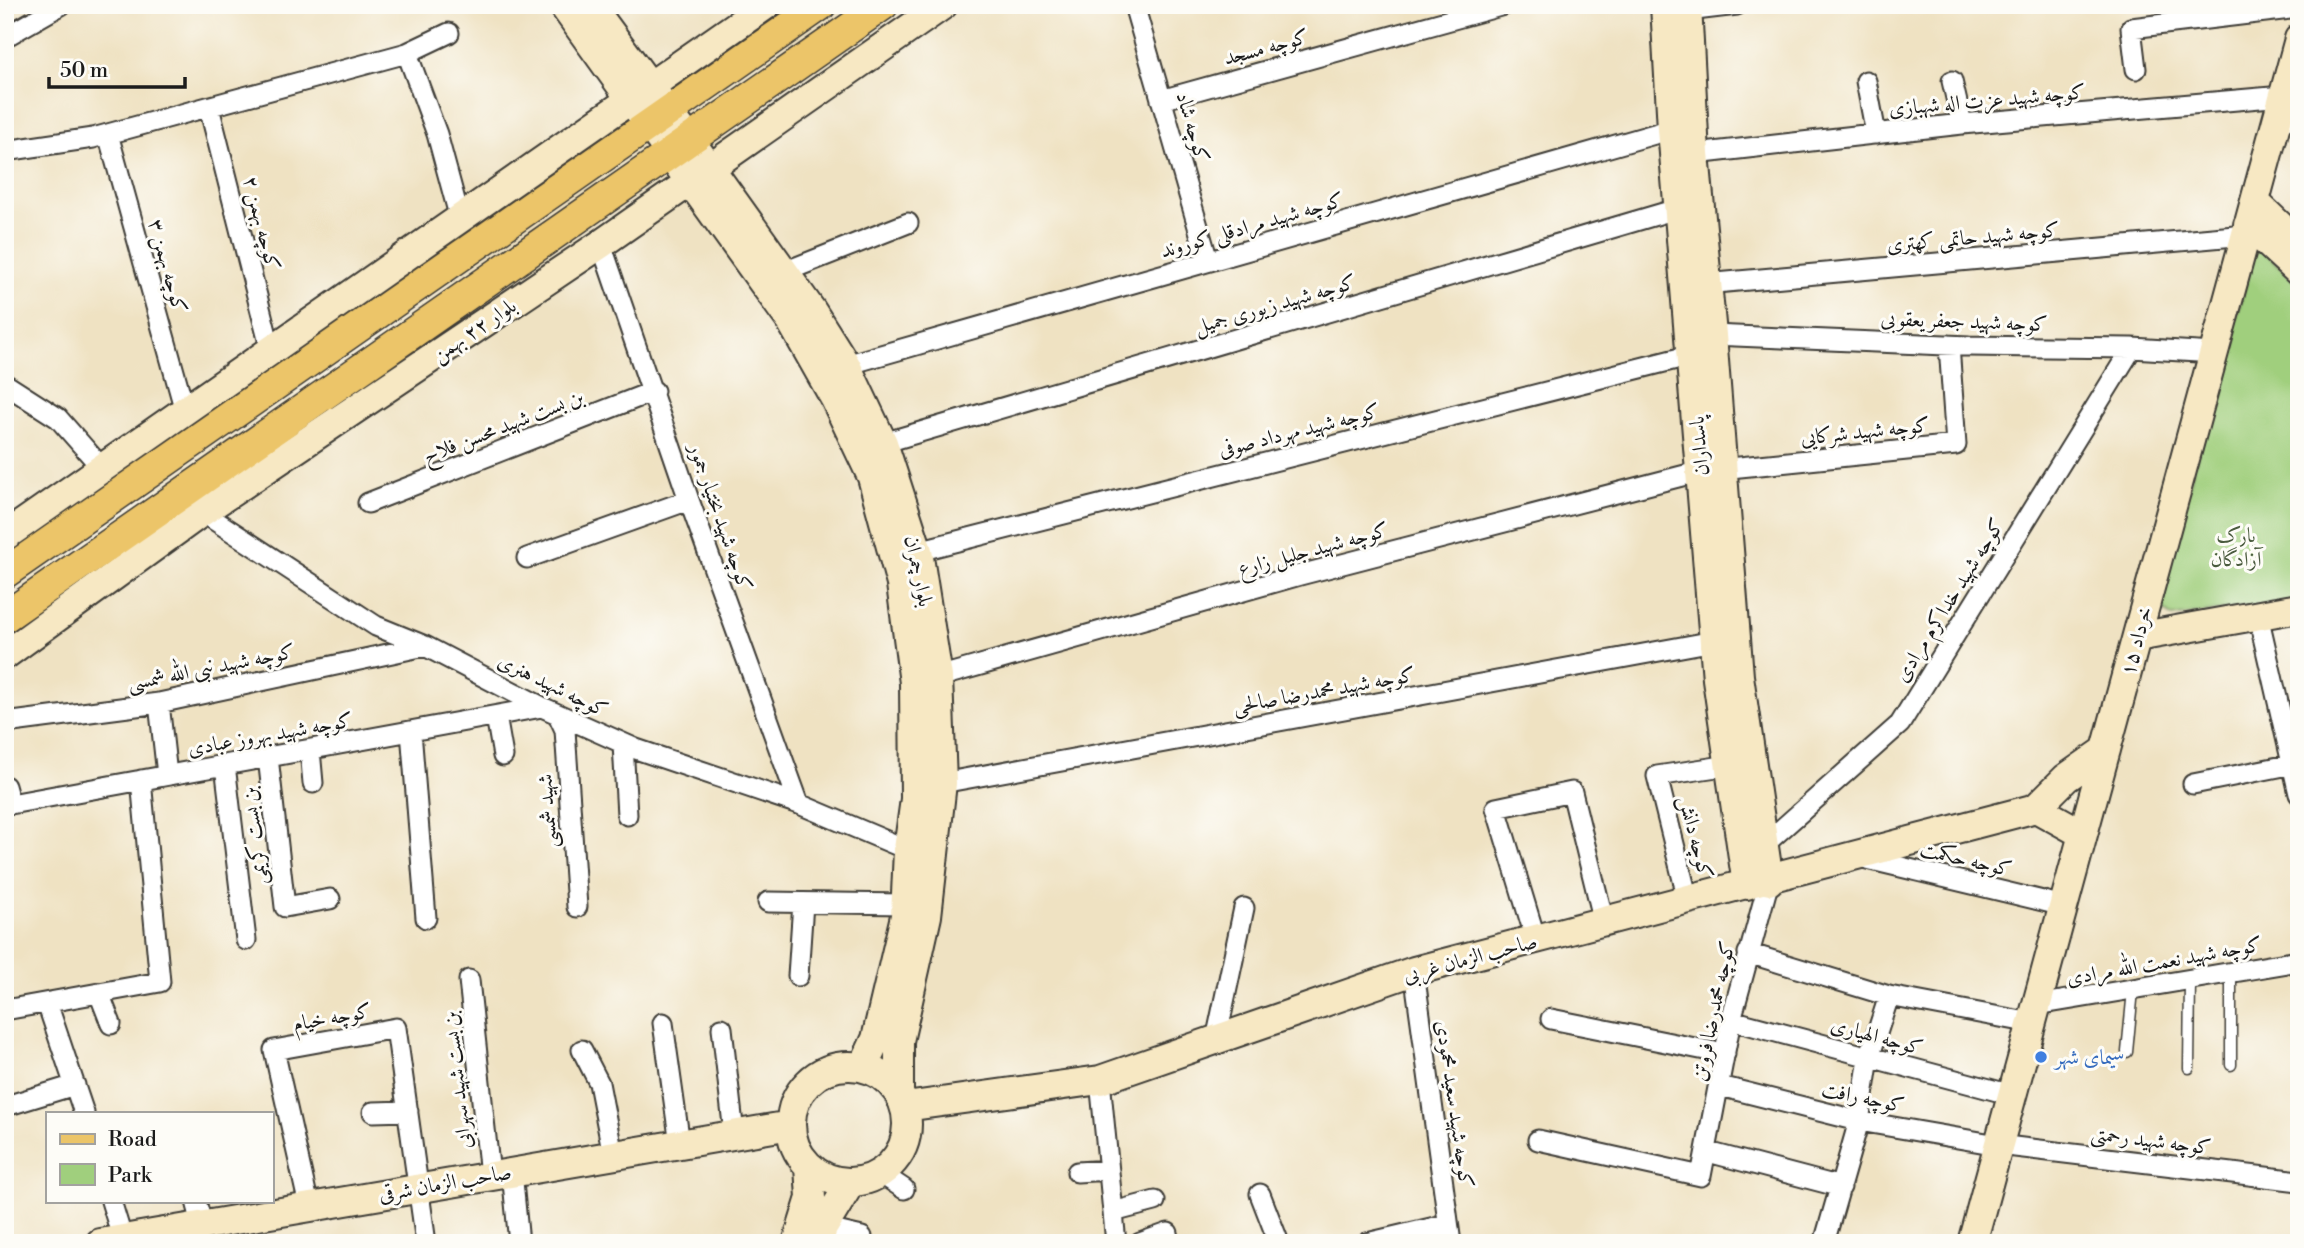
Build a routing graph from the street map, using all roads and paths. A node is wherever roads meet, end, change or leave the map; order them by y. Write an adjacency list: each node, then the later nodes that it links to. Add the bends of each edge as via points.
1 (61, 5): 14 (street)
2 (563, 5): 20 (main road)
3 (590, 5): 20 (main road)
4 (766, 5): 20 (main road)
5 (821, 5): 24 (main road)
6 (883, 5): 29 (main road, بلوار ۲۲ بهمن)
7 (943, 5): 32 (main road, بلوار ۲۲ بهمن)
8 (1134, 5): 21 (street, کوچه شاد)
9 (1504, 5): 21 (street, کوچه مسجد)
10 (1737, 5): 11 (street)
11 (1680, 7): 26 (main road, پاسداران); 31 (main road, پاسداران)
12 (2299, 8): 17 (street, via 2131,29)
13 (449, 33): 16 (street)
14 (5, 37)
15 (2299, 39): 22 (main road, ۱۵ خرداد)
16 (407, 53): 23 (street); 34 (street, via 437,134)
17 (2136, 69)
18 (1866, 80): 28 (street)
19 (1952, 80): 25 (street)
20 (641, 92): 24 (main road, بلوار چمران); 34 (main road)
21 (1161, 100): 39 (street, کوچه شاد)
22 (2291, 102): 25 (street, کوچه شهید عزت اله شهبازی); 35 (main road, ۱۵ خرداد, via 2274,129)
23 (209, 107): 27 (street); 46 (street, کوچه بهمن ۲)
24 (660, 118): 29 (main road, بلوار چمران); 62 (main road)
25 (1962, 124): 28 (street, کوچه شهید عزت اله شهبازی)
26 (1672, 129): 33 (main road, پاسداران); 39 (street, کوچه شهید مرادقلی کوروند)
27 (108, 134): 30 (street); 52 (street, کوچه بهمن ۳)
28 (1876, 134): 31 (street, کوچه شهید عزت اله شهبازی)
29 (681, 147): 32 (main road, بلوار چمران); 65 (main road, بلوار ۲۲ بهمن)
30 (5, 151)
31 (1695, 154): 42 (main road, پاسداران)
32 (701, 174): 37 (main road, بلوار ۲۲ بهمن); 40 (main road, بلوار چمران); 96 (main road, بلوار چمران, via 835,399 872,477 901,584 914,684 915,799)
33 (1680, 208): 48 (main road, پاسداران); 53 (street, کوچه شهید زیوری جمیل)
34 (460, 219): 46 (main road)
35 (2249, 221): 38 (main road); 41 (main road); 42 (street, کوچه شهید حاتمی کهتری); 47 (main road, ۱۵ خرداد)
36 (908, 223): 40 (street)
37 (601, 244): 51 (street, کوچه شهید بختیار جمور); 58 (main road, بلوار ۲۲ بهمن)
38 (2299, 244)
39 (1208, 261): 49 (street, کوچه شهید مرادقلی کوروند)
40 (784, 272): 49 (main road, بلوار چمران)
41 (2299, 272)
42 (1705, 284): 43 (main road, پاسداران)
43 (1712, 335): 44 (street, کوچه شهید جعفر یعقوبی); 55 (main road, پاسداران)
44 (1949, 345): 45 (street, کوچه شهید جعفر یعقوبی); 55 (street, کوچه شهید شرکایی, via 1956,445)
45 (2132, 348): 47 (street, کوچه شهید جعفر یعقوبی); 95 (street, کوچه شهید خداکرم مرادی, via 1900,724)
46 (271, 351): 52 (main road)
47 (2214, 353): 66 (main road, ۱۵ خرداد)
48 (1692, 355): 55 (main road, پاسداران); 60 (street, کوچه شهید مهرداد صوفی)
49 (846, 365): 53 (main road, بلوار چمران)
50 (6, 385): 54 (street, via 58,418)
51 (654, 391): 56 (street, کوچه شهید بختیار جمور); 57 (street, بن بست شهید محسن فلاح)
52 (185, 411): 54 (main road)
53 (883, 443): 60 (main road, بلوار چمران)
54 (102, 468): 59 (main road)
55 (1711, 470): 67 (main road, پاسداران); 70 (street, کوچه شهید جلیل زارع, via 1300,575); 95 (main road, پاسداران)
56 (689, 500): 61 (street); 91 (street, کوچه شهید بختیار جمور)
57 (368, 503)
58 (202, 512): 68 (street, کوچه شهید هنری, via 376,626); 69 (main road, بلوار ۲۲ بهمن)
59 (5, 536)
60 (918, 551): 70 (main road, بلوار چمران)
61 (527, 558)
62 (5, 573)
63 (2299, 608): 64 (main road)
64 (2258, 615): 66 (main road); 81 (street)
65 (5, 617)
66 (2137, 637): 78 (main road, ۱۵ خرداد)
67 (1714, 641): 83 (main road, پاسداران); 87 (street, کوچه شهید محمدرضا صالحی)
68 (425, 646): 71 (street, کوچه شهید نبی الله شمسی); 72 (street, کوچه شهید هنری)
69 (5, 654)
70 (938, 677): 87 (main road, بلوار چمران)
71 (159, 703): 74 (street, کوچه شهید نبی الله شمسی); 84 (street)
72 (550, 711): 73 (street, کوچه شهید بهروز عبادی); 76 (street, کوچه شهید هنری); 104 (street, شهید شمسی, via 565,730)
73 (496, 716): 75 (street, کوچه شهید بهروز عبادی); 79 (street)
74 (5, 723)
75 (411, 731): 77 (street, کوچه شهید بهروز عبادی); 107 (street)
76 (623, 744): 91 (street, کوچه شهید هنری); 93 (street)
77 (310, 750): 80 (street, کوچه شهید بهروز عبادی); 86 (street)
78 (2106, 750): 92 (main road, via 2066,778); 94 (main road, ۱۵ خرداد)
79 (503, 755)
80 (268, 757): 82 (street, کوچه شهید بهروز عبادی); 99 (street, بن بست کریمی, via 285,906)
81 (2296, 764): 88 (street); 89 (street)
82 (225, 765): 84 (street, کوچه شهید بهروز عبادی); 109 (street)
83 (1730, 765): 98 (main road, پاسداران); 100 (street, کوچه دانش, via 1657,776)
84 (167, 775): 85 (street, کوچه شهید بهروز عبادی)
85 (141, 780): 90 (street, کوچه شهید بهروز عبادی); 119 (street, via 160,982)
86 (313, 783)
87 (942, 783): 141 (main road, بلوار چمران, via 927,916 900,1041)
88 (2193, 783)
89 (2299, 794)
90 (7, 798)
91 (799, 804): 96 (street, کوچه شهید هنری)
92 (2036, 808): 94 (main road); 97 (main road, صاحب الزمان غربی)
93 (627, 815)
94 (2083, 834): 105 (main road, ۱۵ خرداد)
95 (1765, 844): 98 (main road, پاسداران)
96 (908, 850): 103 (main road, بلوار چمران)
97 (1858, 857): 98 (main road, صاحب الزمان غربی); 105 (street, کوچه حکمت)
98 (1758, 883): 100 (main road, صاحب الزمان غربی); 111 (street, کوچه محمدرضا فروتن)
99 (330, 899)
100 (1688, 900): 108 (main road, صاحب الزمان غربی)
101 (768, 902): 102 (street)
102 (803, 903): 103 (street); 115 (street)
103 (905, 904): 135 (main road, بلوار چمران, via 876,1039)
104 (577, 906)
105 (2064, 906): 123 (main road, ۱۵ خرداد)
106 (1244, 908): 129 (street)
107 (426, 918)
108 (1604, 922): 110 (main road, صاحب الزمان غربی); 110 (street, via 1572,792 1496,808)
109 (246, 940)
110 (1535, 940): 113 (main road, صاحب الزمان غربی)
111 (1748, 953): 120 (street, کوچه شهید نعمت الله مرادی); 125 (street, کوچه محمدرضا فروتن)
112 (2299, 961): 114 (street, کوچه شهید نعمت الله مرادی)
113 (1414, 971): 129 (main road, صاحب الزمان غربی); 170 (street, کوچه شهید سعید محمودی)
114 (2231, 973): 117 (street, کوچه شهید نعمت الله مرادی); 134 (lane)
115 (798, 976)
116 (469, 980): 158 (street, بن بست شهید سهرابی)
117 (2190, 980): 118 (street, کوچه شهید نعمت الله مرادی); 136 (lane)
118 (2133, 990): 123 (street, کوچه شهید نعمت الله مرادی); 131 (lane)
119 (99, 993): 121 (street); 127 (street)
120 (1889, 996): 123 (street, کوچه شهید نعمت الله مرادی); 133 (street)
121 (47, 1003): 122 (street); 138 (street)
122 (5, 1010)
123 (2034, 1014): 140 (main road, ۱۵ خرداد)
124 (1551, 1019): 132 (street)
125 (1731, 1020): 132 (street, کوچه محمدرضا فروتن); 133 (street, کوچه الهیاری)
126 (663, 1023): 150 (street)
127 (111, 1024)
128 (722, 1028): 148 (street)
129 (1216, 1040): 137 (main road, صاحب الزمان غربی)
130 (582, 1050): 153 (street, via 598,1083)
131 (2127, 1052)
132 (1726, 1054): 139 (street, کوچه محمدرضا فروتن)
133 (1869, 1058): 140 (street, کوچه الهیاری); 146 (street)
134 (2231, 1065)
135 (863, 1067): 141 (main road, via 883,1077); 147 (main road, via 833,1068 807,1084 798,1096)
136 (2189, 1068)
137 (1100, 1080): 141 (main road, صاحب الزمان غربی); 155 (street)
138 (75, 1085): 142 (street); 144 (street)
139 (1720, 1086): 146 (street, کوچه رافت); 152 (street, کوچه محمدرضا فروتن)
140 (2012, 1095): 151 (main road, ۱۵ خرداد)
141 (902, 1100): 157 (main road, via 907,1122 903,1144)
142 (6, 1106)
143 (408, 1111): 145 (street); 162 (street, کوچه خیام); 167 (street, کوچه خیام, via 396,1028 274,1051)
144 (84, 1112)
145 (373, 1112)
146 (1859, 1121): 151 (street, کوچه رافت); 161 (street)
147 (791, 1125): 148 (main road, صاحب الزمان شرقی); 154 (main road, via 796,1147)
148 (734, 1134): 150 (main road, صاحب الزمان شرقی)
149 (1538, 1140): 152 (street, کوچه محمدرضا فروتن, via 1701,1176)
150 (680, 1144): 153 (main road, صاحب الزمان شرقی)
151 (1998, 1145): 159 (street, کوچه شهید رحمتی); 183 (main road, ۱۵ خرداد)
152 (1708, 1152): 161 (street)
153 (612, 1155): 158 (main road, صاحب الزمان شرقی)
154 (809, 1166): 160 (main road); 177 (main road, via 811,1198)
155 (1109, 1170): 156 (street); 169 (street)
156 (1077, 1172)
157 (880, 1173): 160 (main road); 163 (street)
158 (501, 1174): 162 (main road, صاحب الزمان شرقی); 176 (street, بن بست شهید سهرابی)
159 (2299, 1181)
160 (851, 1182): 171 (main road)
161 (1841, 1186): 174 (street)
162 (419, 1187): 167 (main road, صاحب الزمان شرقی); 175 (street, کوچه خیام)
163 (904, 1189)
164 (1260, 1194): 181 (street)
165 (1155, 1201): 169 (street)
166 (111, 1202): 173 (street)
167 (309, 1206): 168 (main road, صاحب الزمان شرقی)
168 (199, 1212): 173 (main road, صاحب الزمان شرقی)
169 (1113, 1212): 178 (street)
170 (1450, 1233): 182 (street)
171 (820, 1235): 172 (street)
172 (862, 1237)
173 (111, 1240)
174 (1827, 1241)
175 (426, 1243)
176 (519, 1243)
177 (797, 1243)
178 (1116, 1243)
179 (1140, 1243): 180 (street, via 1168,1233)
180 (1170, 1243)
181 (1279, 1243)
182 (1367, 1243)
183 (1972, 1243)

